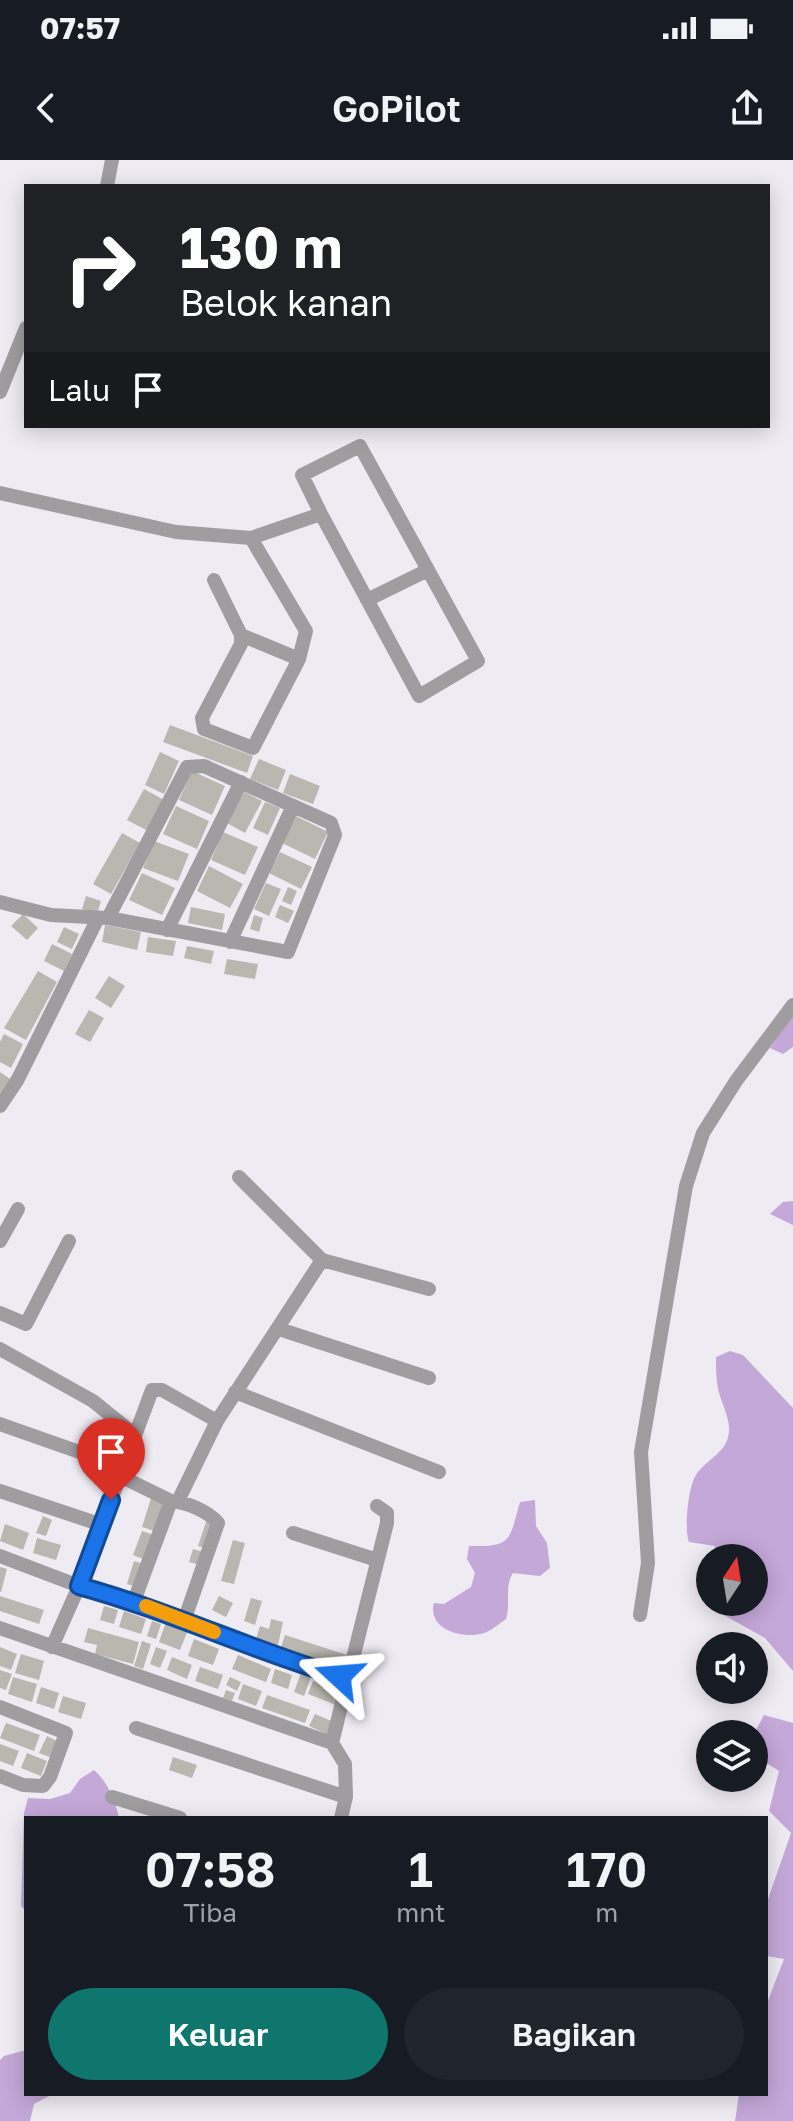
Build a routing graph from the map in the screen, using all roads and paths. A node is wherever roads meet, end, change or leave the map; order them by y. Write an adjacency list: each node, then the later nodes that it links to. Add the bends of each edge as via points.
1 (112, 160): 2 (street)
2 (107, 184)
3 (24, 333): 4 (street)
4 (0, 392)
5 (0, 493): 7 (street, via 176,532)
6 (321, 514): 7 (street); 8 (street, via 302,475 360,446); 10 (street)
7 (251, 538): 12 (street, via 306,631)
8 (428, 570): 10 (street); 10 (street, via 478,661 419,696)
9 (214, 580): 11 (street)
10 (367, 600)
11 (241, 635): 12 (street); 12 (street, via 202,725 248,748 257,744)
12 (299, 659)
13 (241, 782): 14 (street); 16 (street, via 204,766 187,767); 17 (street)
14 (293, 806): 18 (street); 18 (street, via 331,823 335,835 290,950)
15 (0, 902): 16 (street, via 71,918)
16 (103, 918): 17 (street); 20 (street)
17 (167, 930): 18 (street)
18 (230, 942)
19 (793, 1005): 46 (street, via 703,1133 686,1186 641,1452 648,1563)
20 (0, 1106)
21 (239, 1177): 25 (street)
22 (18, 1209): 23 (street)
23 (0, 1241)
24 (69, 1241): 27 (street, via 26,1324)
25 (322, 1260): 26 (street); 28 (street)
26 (429, 1289)
27 (0, 1313)
28 (279, 1329): 30 (street); 31 (street)
29 (0, 1349): 34 (street, via 93,1401)
30 (429, 1378)
31 (235, 1392): 32 (street); 36 (street)
32 (217, 1421): 34 (street, via 155,1389); 38 (street)
33 (0, 1424): 35 (street)
34 (135, 1435): 35 (street)
35 (121, 1471): 38 (street); 40 (street)
36 (439, 1472)
37 (0, 1491): 40 (street)
38 (174, 1501): 45 (street); 47 (street, via 211,1516 218,1526)
39 (377, 1506): 43 (street, via 387,1513)
40 (102, 1525): 44 (street)
41 (293, 1533): 43 (street)
42 (0, 1556): 44 (street)
43 (377, 1560): 50 (street)
44 (79, 1586): 45 (street); 49 (street)
45 (134, 1601): 47 (street)
46 (640, 1615)
47 (184, 1621): 50 (street)
48 (0, 1628): 49 (street)
49 (52, 1647): 53 (street)
50 (348, 1678): 53 (street)
51 (0, 1707): 54 (street, via 66,1733 43,1786)
52 (136, 1728): 56 (street)
53 (332, 1743): 56 (street, via 345,1764)
54 (0, 1776)
55 (112, 1797): 57 (street)
56 (346, 1797): 58 (street)
57 (174, 1816)
58 (341, 1816)

